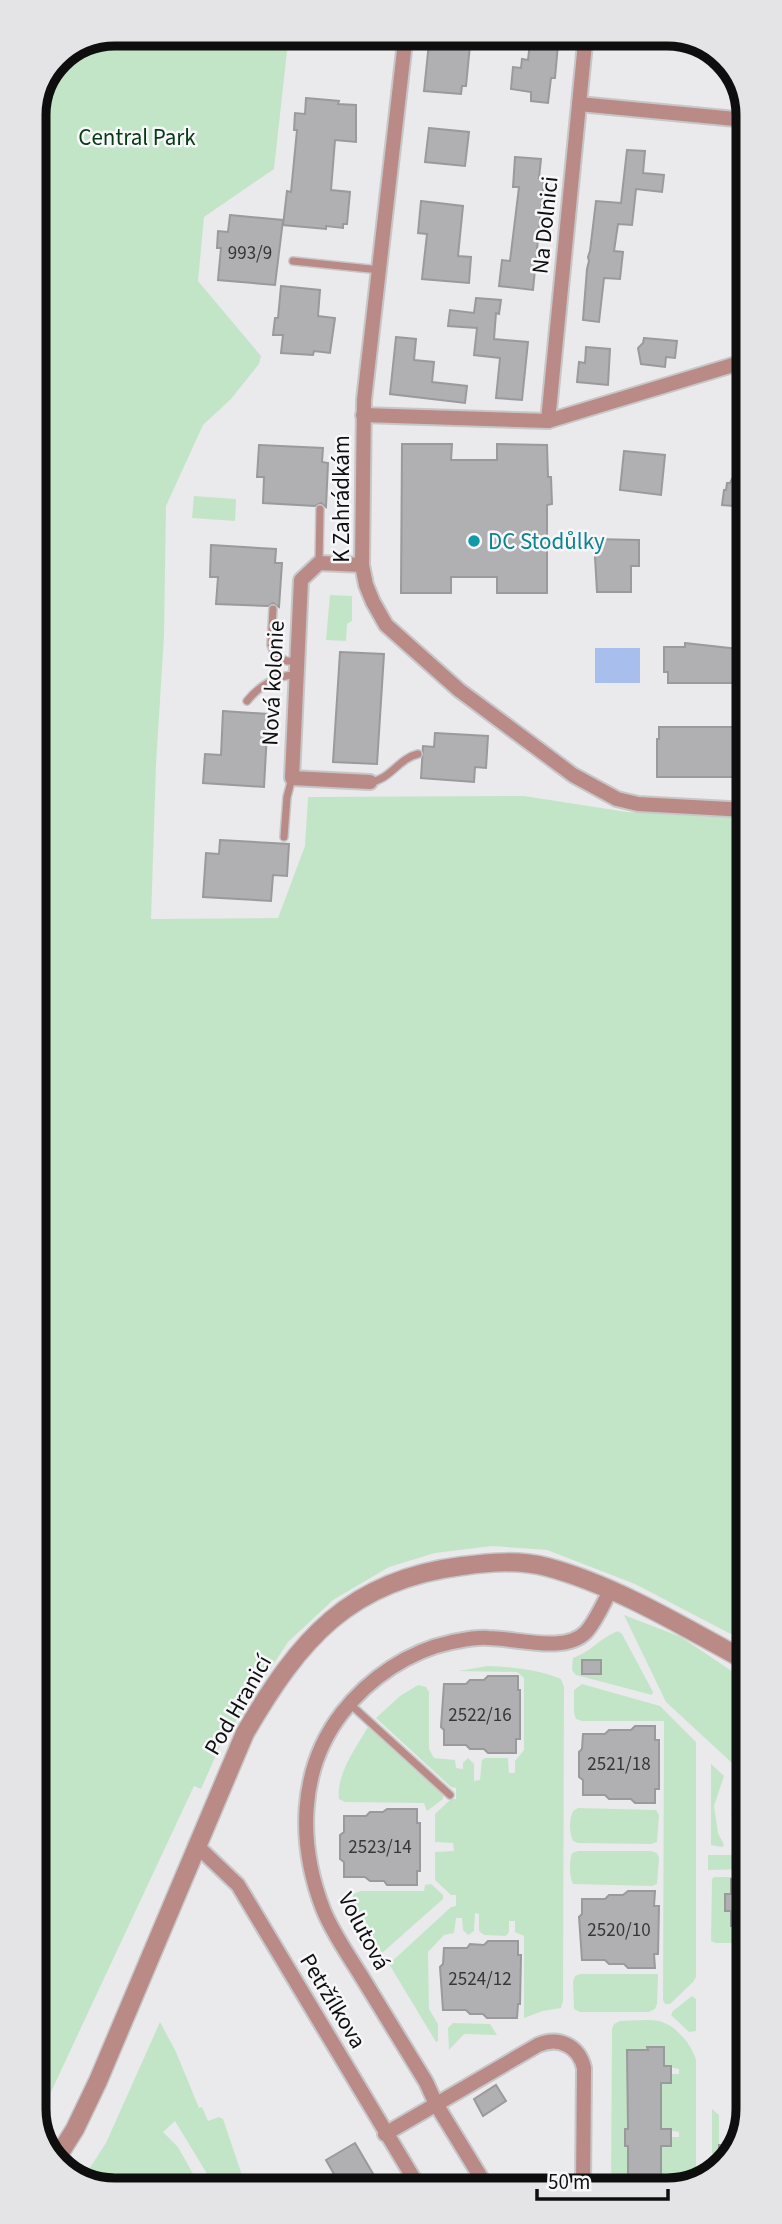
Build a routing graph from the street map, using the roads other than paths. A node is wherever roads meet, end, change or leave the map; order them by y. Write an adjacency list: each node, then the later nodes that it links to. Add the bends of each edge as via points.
1 (405, 46): 6 (street, K Zahrádkám)
2 (585, 46): 3 (street, Na Dolnici)
3 (579, 104): 4 (street); 9 (street, Na Dolnici)
4 (736, 119)
5 (293, 261): 6 (lane)
6 (380, 270): 8 (street, K Zahrádkám)
7 (736, 364): 9 (street)
8 (363, 415): 9 (street); 12 (street, K Zahrádkám)
9 (548, 421)
10 (320, 509): 11 (lane)
11 (319, 563): 12 (street); 14 (street, Nová kolonie, via 301,580)
12 (362, 565): 19 (street, K Zahrádkám, via 373,603 386,625 459,690 572,775 617,799 638,804)
13 (273, 609): 14 (lane, via 271,645 275,656)
14 (297, 668): 15 (lane); 17 (street, Nová kolonie)
15 (247, 701)
16 (418, 754): 18 (lane, via 380,781)
17 (292, 778): 18 (street, Nová kolonie); 20 (lane)
18 (370, 782)
19 (736, 809)
20 (284, 837)
21 (610, 1591): 22 (street, Pod Hranicí); 23 (street, Volutová, via 593,1622 575,1640 551,1644 486,1637 435,1647 395,1665); 25 (street, Pod Hranicí, via 545,1567 500,1562 418,1574 366,1596 313,1637 274,1684 244,1733)
22 (736, 1655)
23 (349, 1704): 24 (lane); 26 (street, Volutová, via 314,1766 305,1821 309,1864 334,1931)
24 (450, 1795)
25 (196, 1845): 27 (street, Petržílkova, via 239,1885); 28 (street, Pod Hranicí, via 98,2081)
26 (436, 2104): 27 (street); 30 (street, Volutová); 31 (street, via 538,2045 568,2044 584,2068)
27 (385, 2134): 29 (street, Petržílkova)
28 (61, 2152)
29 (412, 2178)
30 (481, 2178)
31 (583, 2178)

